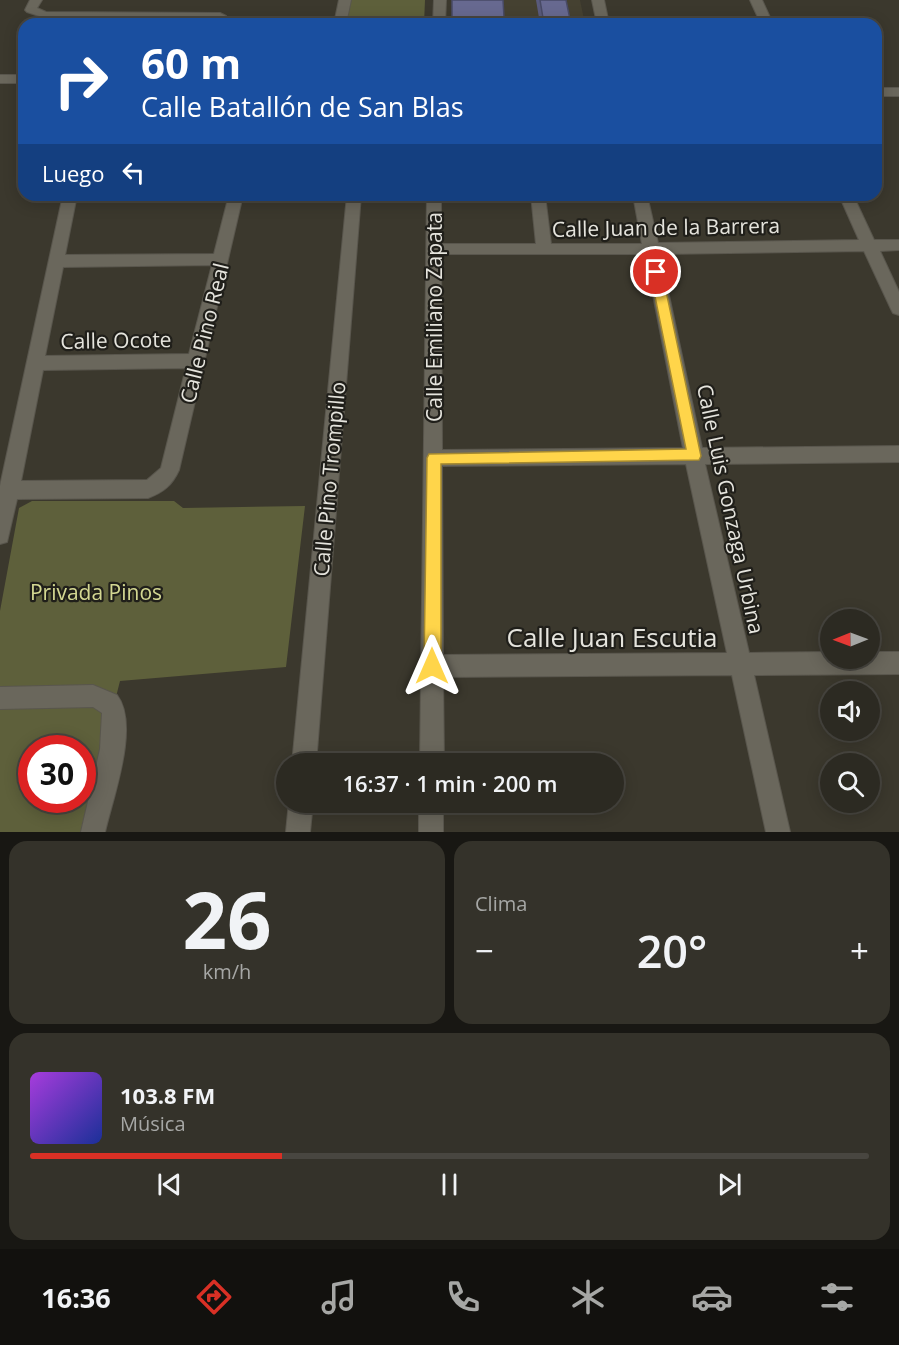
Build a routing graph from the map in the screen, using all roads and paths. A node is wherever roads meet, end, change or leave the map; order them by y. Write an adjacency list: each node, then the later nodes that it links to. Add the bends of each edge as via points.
1 (345, 0): 7 (street)
2 (440, 0): 8 (street)
3 (598, 0): 9 (street)
4 (756, 0): 10 (street)
5 (33, 4): 6 (street, via 33,12 45,15)
6 (220, 16)
7 (341, 18)
8 (439, 18)
9 (602, 18)
10 (764, 18)
11 (18, 78): 12 (street)
12 (0, 79)
13 (882, 92): 14 (street)
14 (899, 92)
15 (69, 201): 28 (street)
16 (235, 201): 27 (street, Calle Pino Real)
17 (353, 201): 41 (street, Calle Pino Trompillo)
18 (434, 201): 24 (street, Calle Emiliano Zapata)
19 (539, 201): 25 (street)
20 (641, 201): 26 (street, Calle Luis Gonzaga Urbina)
21 (849, 201): 23 (street)
22 (899, 244): 23 (street, Calle Juan de la Barrera)
23 (869, 245): 26 (street, Calle Juan de la Barrera); 29 (street)
24 (433, 249): 25 (street, Calle Juan de la Barrera); 34 (street, Calle Emiliano Zapata)
25 (544, 249): 26 (street, Calle Juan de la Barrera)
26 (652, 249): 33 (street, Calle Luis Gonzaga Urbina)
27 (222, 259): 28 (street); 30 (street, Calle Pino Real)
28 (57, 261): 31 (street)
29 (899, 309)
30 (197, 361): 31 (street, Calle Ocote); 35 (street, Calle Pino Real, via 170,470 162,482 148,489)
31 (35, 363): 35 (street)
32 (899, 454): 33 (street)
33 (694, 456): 34 (street); 39 (street, Calle Luis Gonzaga Urbina)
34 (434, 458): 38 (street, Calle Emiliano Zapata)
35 (8, 490): 36 (street)
36 (0, 536)
37 (899, 663): 39 (street, Calle Juan Escutia)
38 (432, 666): 39 (street, Calle Juan Escutia); 42 (street, Calle Emiliano Zapata)
39 (740, 666): 48 (street, Calle Luis Gonzaga Urbina)
40 (0, 698): 45 (street, via 93,696 107,700 114,710 113,747)
41 (305, 753)
42 (432, 753)
43 (300, 813): 46 (street)
44 (432, 813): 47 (street)
45 (93, 832)
46 (298, 832)
47 (431, 832)
48 (778, 832)

